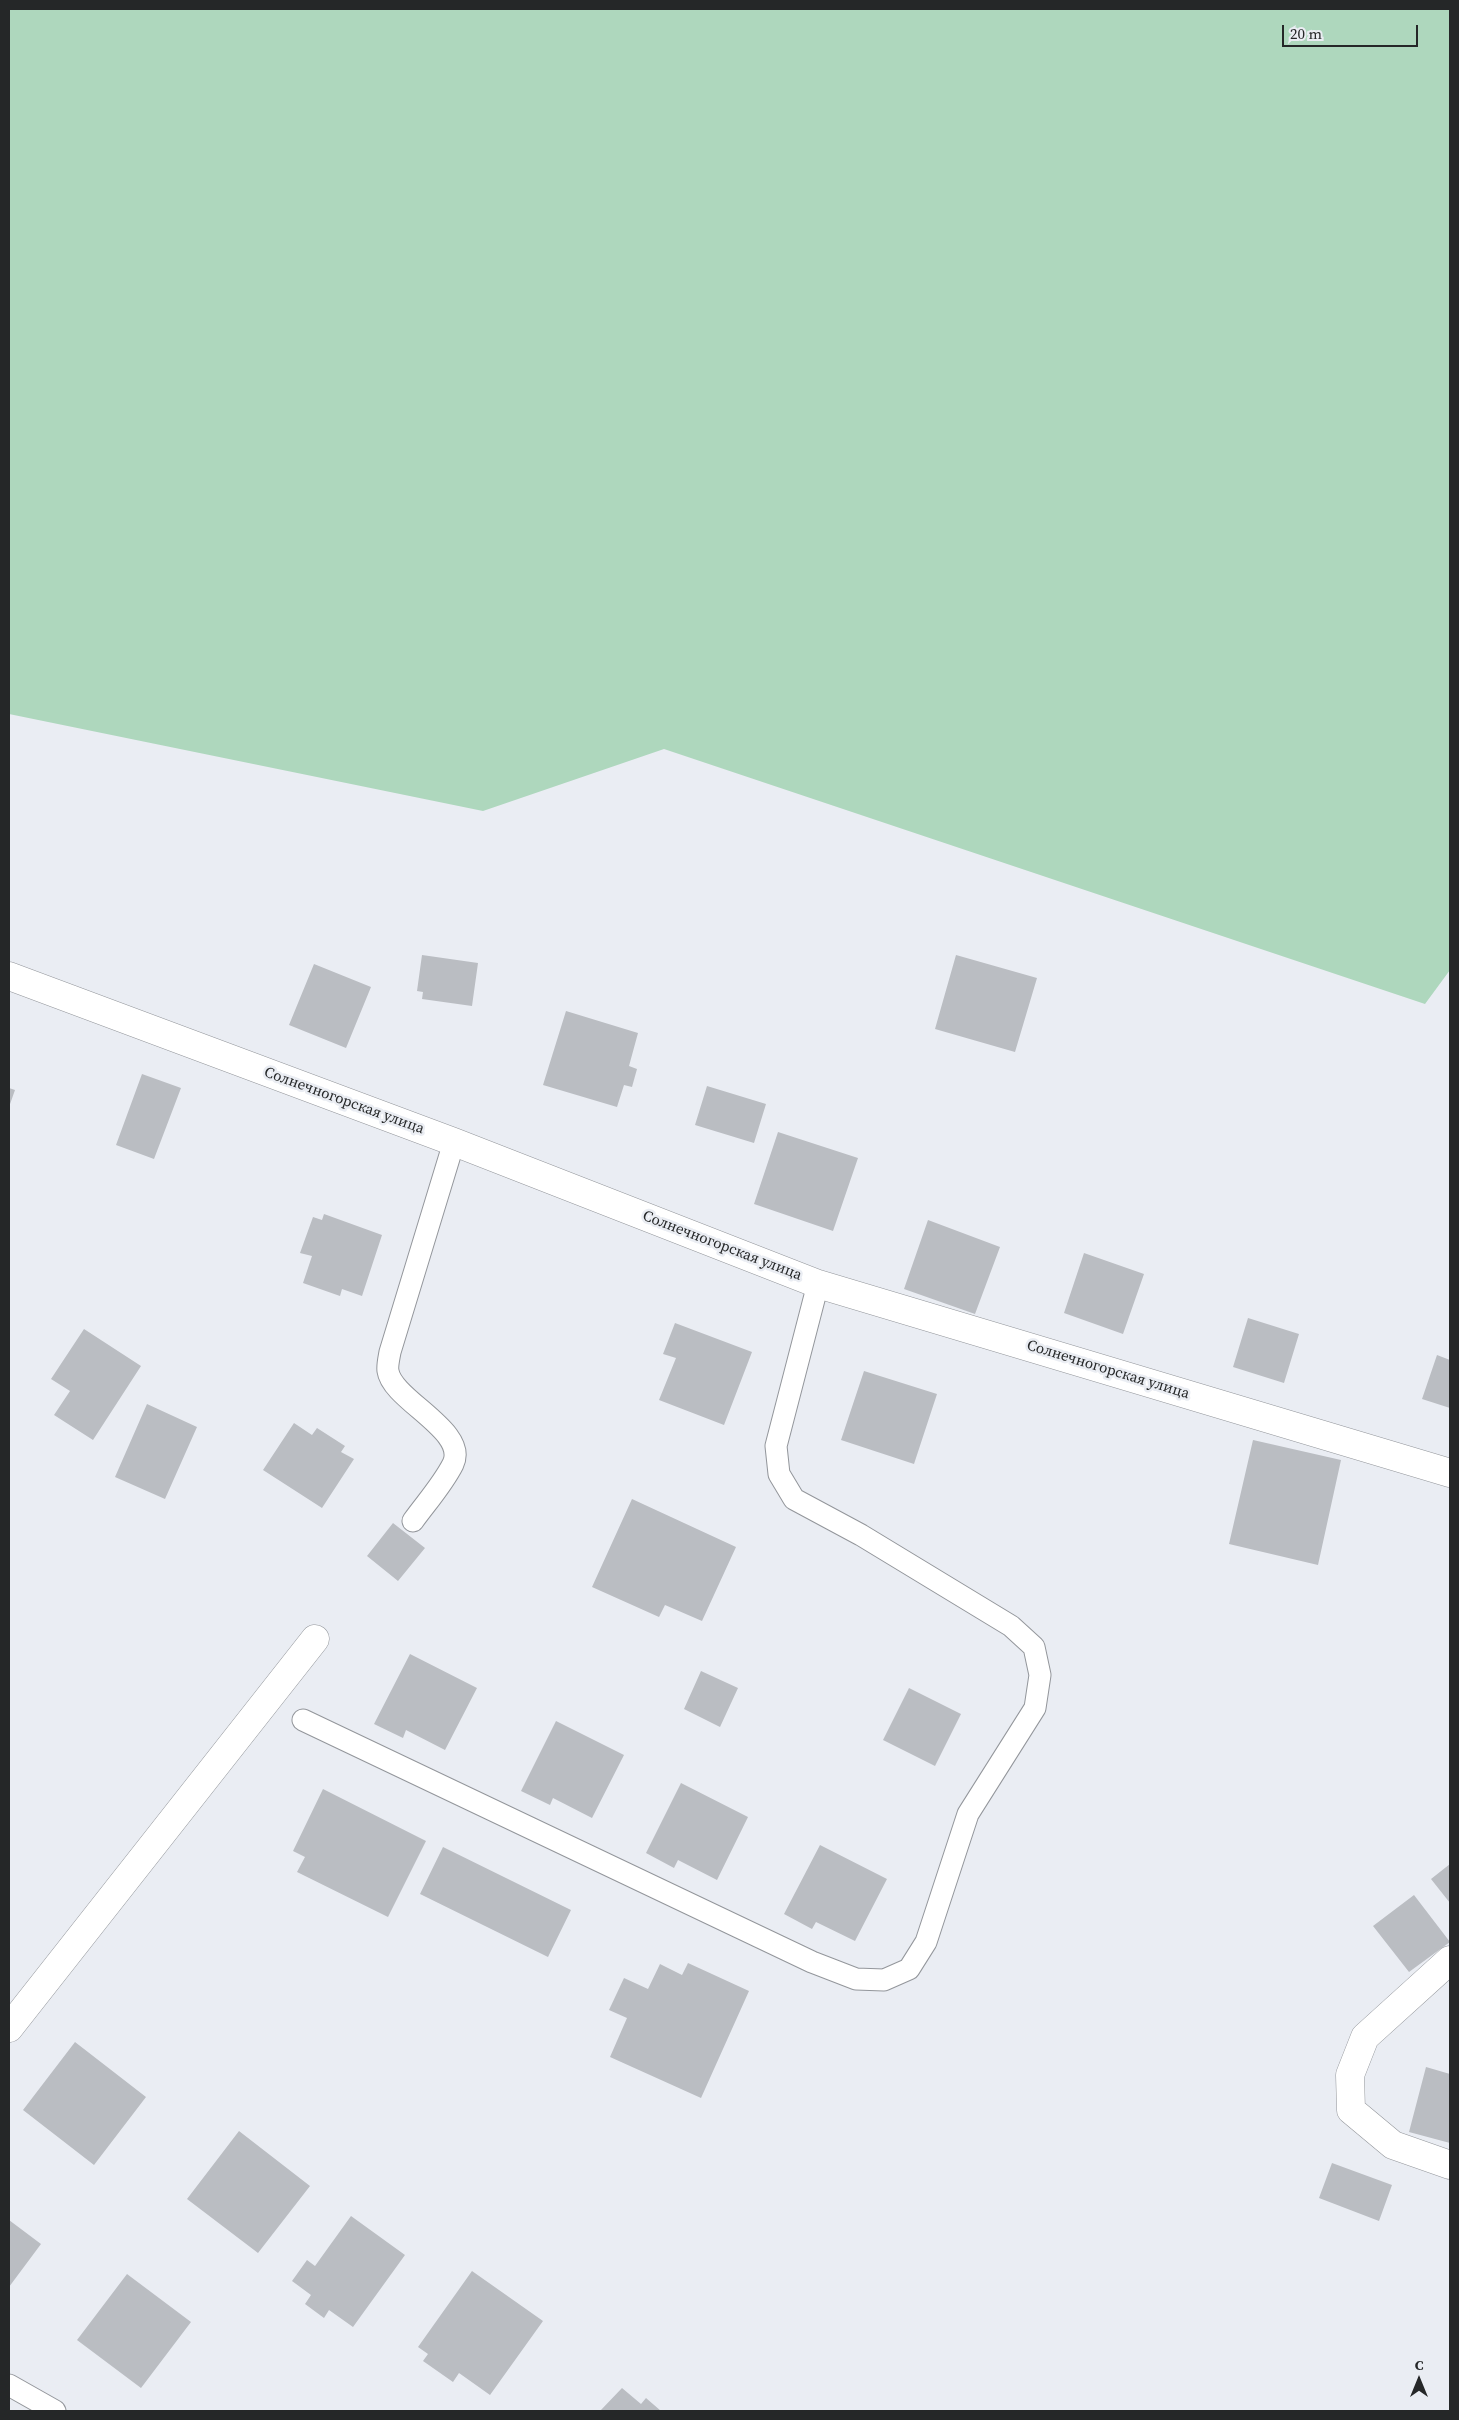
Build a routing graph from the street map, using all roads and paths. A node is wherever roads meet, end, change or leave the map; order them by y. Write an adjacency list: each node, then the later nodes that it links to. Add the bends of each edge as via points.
1 (9, 976): 2 (street, Солнечногорская улица)
2 (454, 1142): 3 (street, Солнечногорская улица); 5 (lane, via 390,1352 388,1372 402,1392 444,1430 454,1448 454,1463)
3 (818, 1284): 4 (street, Солнечногорская улица); 7 (lane, via 776,1446 779,1474 794,1499 1011,1626 1034,1647 1040,1675 1034,1708 968,1814 926,1942 909,1969 884,1980 856,1979 812,1962)
4 (1450, 1473)
5 (413, 1521)
6 (315, 1638): 9 (street)
7 (302, 1720)
8 (1450, 1960): 10 (street, via 1366,2037 1350,2075 1351,2110 1393,2145)
9 (9, 2028)
10 (1450, 2165)
11 (9, 2385): 12 (lane)
12 (55, 2411)

